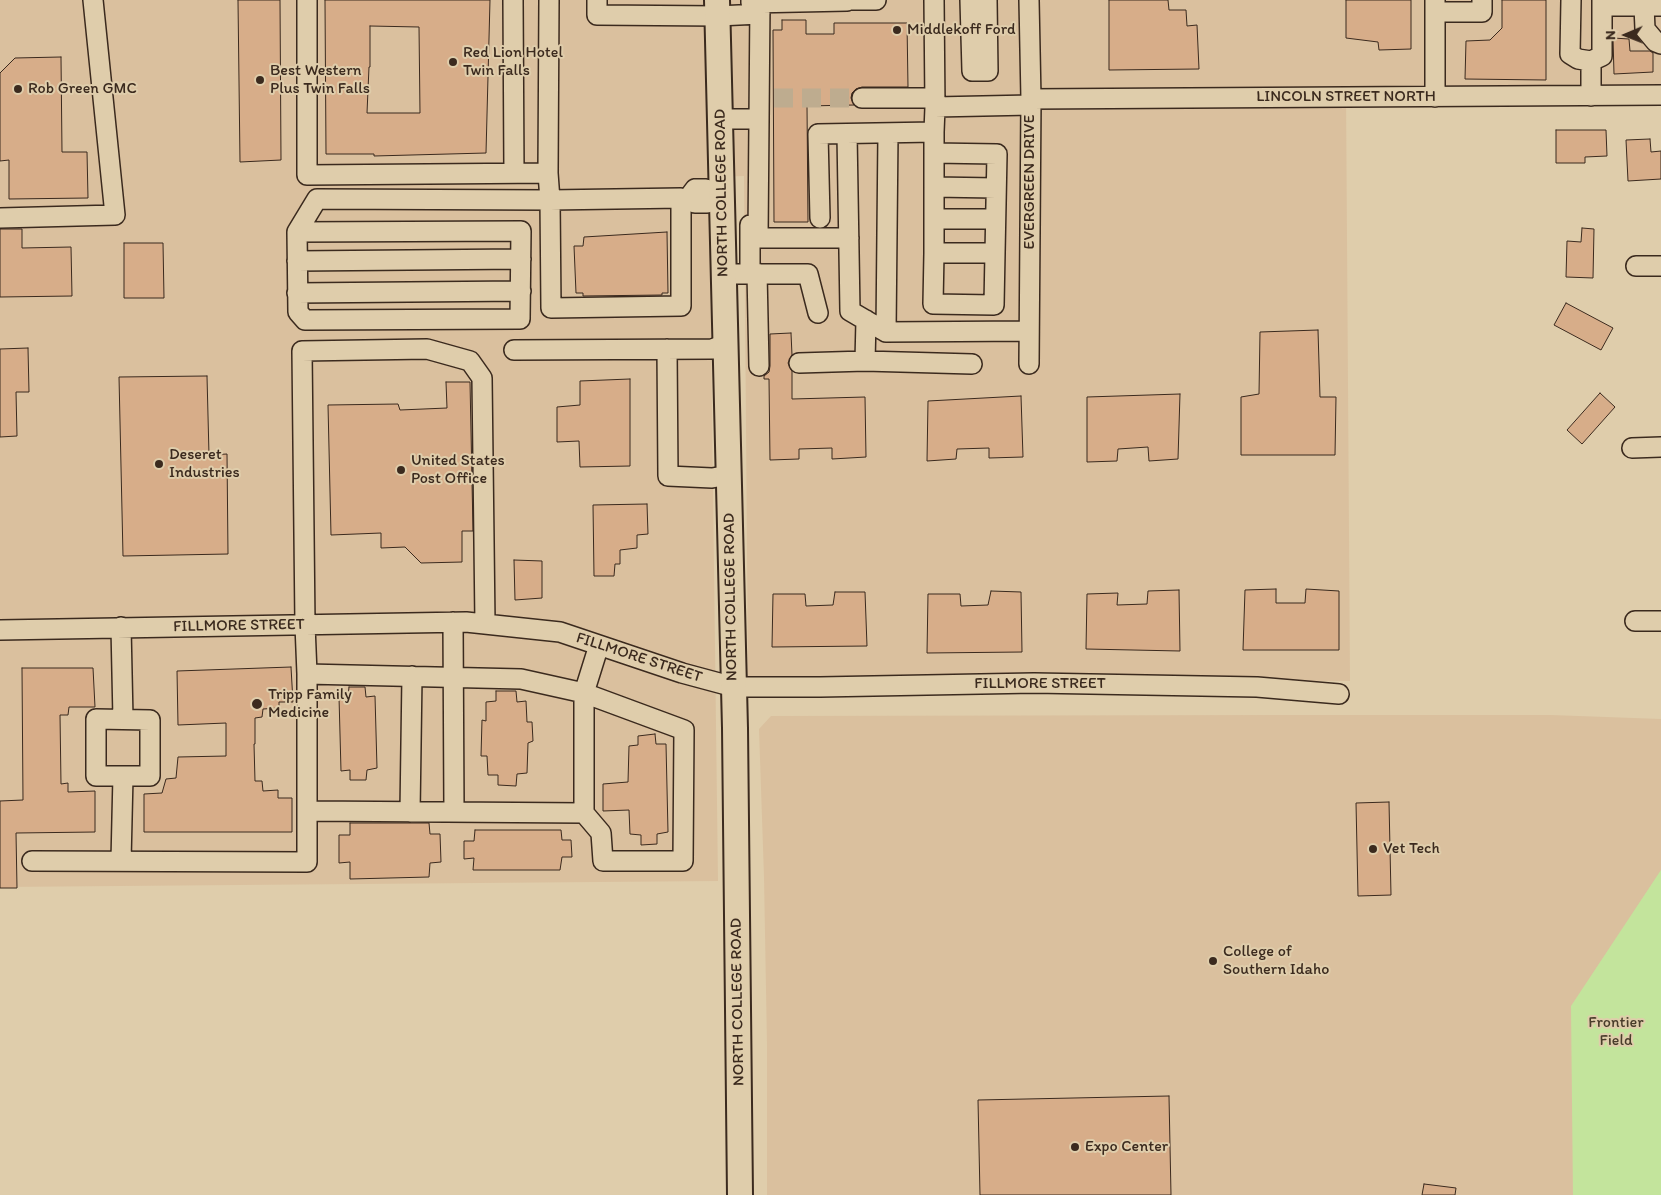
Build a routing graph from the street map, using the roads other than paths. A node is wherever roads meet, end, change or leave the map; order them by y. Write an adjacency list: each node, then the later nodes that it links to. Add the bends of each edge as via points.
1 (93, 0): 40 (street, via 115,215)
2 (307, 0): 33 (street, via 307,175)
3 (512, 0): 33 (street)
4 (549, 0): 34 (street)
5 (847, 0): 6 (street); 14 (street)
6 (876, 0)
7 (934, 0): 26 (street)
8 (970, 0): 9 (street, via 972,71 988,71)
9 (987, 0)
10 (1029, 0): 25 (street, EVERGREEN DRIVE)
11 (1482, 0): 15 (street, via 1482,12)
12 (1571, 0): 20 (street, via 1570,54)
13 (1610, 3): 16 (street); 20 (street, via 1602,56)
14 (757, 5): 18 (street); 28 (street, via 766,98)
15 (1435, 6): 23 (street)
16 (1653, 6): 19 (street, via 1645,29)
17 (597, 7): 18 (street)
18 (718, 8): 27 (main road, NORTH COLLEGE ROAD)
19 (1661, 44)
20 (1591, 61): 21 (street)
21 (1592, 96): 22 (street, LINCOLN STREET NORTH); 23 (street, LINCOLN STREET NORTH)
22 (1661, 96)
23 (1435, 97): 25 (street, LINCOLN STREET NORTH)
24 (862, 98): 26 (street, LINCOLN STREET NORTH)
25 (1031, 102): 26 (street, LINCOLN STREET NORTH); 60 (street, EVERGREEN DRIVE)
26 (935, 103): 29 (street)
27 (720, 119): 28 (street); 37 (main road, NORTH COLLEGE ROAD)
28 (759, 119): 45 (street)
29 (934, 132): 30 (street); 32 (street)
30 (888, 133): 31 (street); 61 (street)
31 (847, 134): 41 (street, via 818,134); 47 (street)
32 (934, 153): 35 (street); 36 (street, via 997,154)
33 (514, 173): 34 (street)
34 (548, 173): 39 (street)
35 (934, 187): 36 (street); 42 (street)
36 (996, 188): 43 (street)
37 (717, 196): 38 (street, via 707,203 695,203); 44 (main road, NORTH COLLEGE ROAD)
38 (685, 198): 39 (street); 39 (street, via 681,306 551,308)
39 (550, 200): 46 (street, via 317,199)
40 (0, 218)
41 (820, 218)
42 (934, 219): 43 (street); 48 (street)
43 (995, 219): 49 (street)
44 (723, 222): 45 (street); 55 (main road, NORTH COLLEGE ROAD)
45 (754, 222): 47 (street, via 758,238); 54 (street)
46 (297, 232): 50 (street, via 521,230); 51 (street)
47 (849, 238): 59 (street, via 850,311)
48 (934, 253): 49 (street); 49 (street, via 933,304 994,305)
49 (995, 253)
50 (521, 260): 51 (street); 56 (street)
51 (297, 261): 57 (street)
52 (1636, 266): 53 (street)
53 (1661, 266)
54 (754, 273): 55 (street); 58 (street, via 808,274); 69 (street)
55 (724, 274): 62 (main road, NORTH COLLEGE ROAD)
56 (521, 291): 57 (street); 57 (street, via 520,319 305,320 298,312)
57 (297, 292)
58 (818, 313)
59 (866, 320): 61 (street); 65 (street)
60 (1029, 331): 61 (street); 68 (street, EVERGREEN DRIVE)
61 (886, 332)
62 (726, 344): 63 (street, via 712,349); 72 (main road, NORTH COLLEGE ROAD)
63 (667, 349): 64 (street); 72 (street, via 668,476 712,478)
64 (514, 350)
65 (865, 361): 66 (street); 67 (street)
66 (799, 363)
67 (972, 364)
68 (1028, 364)
69 (759, 366)
70 (1632, 448): 71 (street)
71 (1661, 448)
72 (729, 475): 84 (main road, NORTH COLLEGE ROAD)
73 (1635, 621): 74 (street)
74 (1661, 621)
75 (453, 622): 76 (street, FILLMORE STREET); 77 (street, FILLMORE STREET); 83 (street)
76 (485, 624): 77 (street, via 482,378 470,361 426,349 302,351); 80 (street, FILLMORE STREET, via 560,632)
77 (305, 625): 78 (street, FILLMORE STREET); 81 (street)
78 (121, 627): 79 (street, FILLMORE STREET); 87 (street)
79 (0, 630)
80 (599, 645): 84 (street, FILLMORE STREET); 85 (street)
81 (307, 674): 82 (street); 89 (street)
82 (412, 676): 83 (street); 90 (street)
83 (453, 676): 85 (street, via 521,679); 91 (street)
84 (734, 687): 86 (street, FILLMORE STREET, via 1034,683 1257,687); 95 (main road, NORTH COLLEGE ROAD)
85 (584, 693): 92 (street); 92 (street, via 684,730 684,861 603,861 601,833)
86 (1339, 694)
87 (123, 719): 88 (street, via 150,720 150,776); 88 (street, via 96,719 96,776)
88 (123, 776): 94 (street)
89 (308, 811): 90 (street); 94 (street, via 307,862)
90 (410, 812): 91 (street)
91 (454, 812): 92 (street)
92 (584, 814)
93 (32, 861): 94 (street)
94 (121, 862)
95 (740, 1195)

